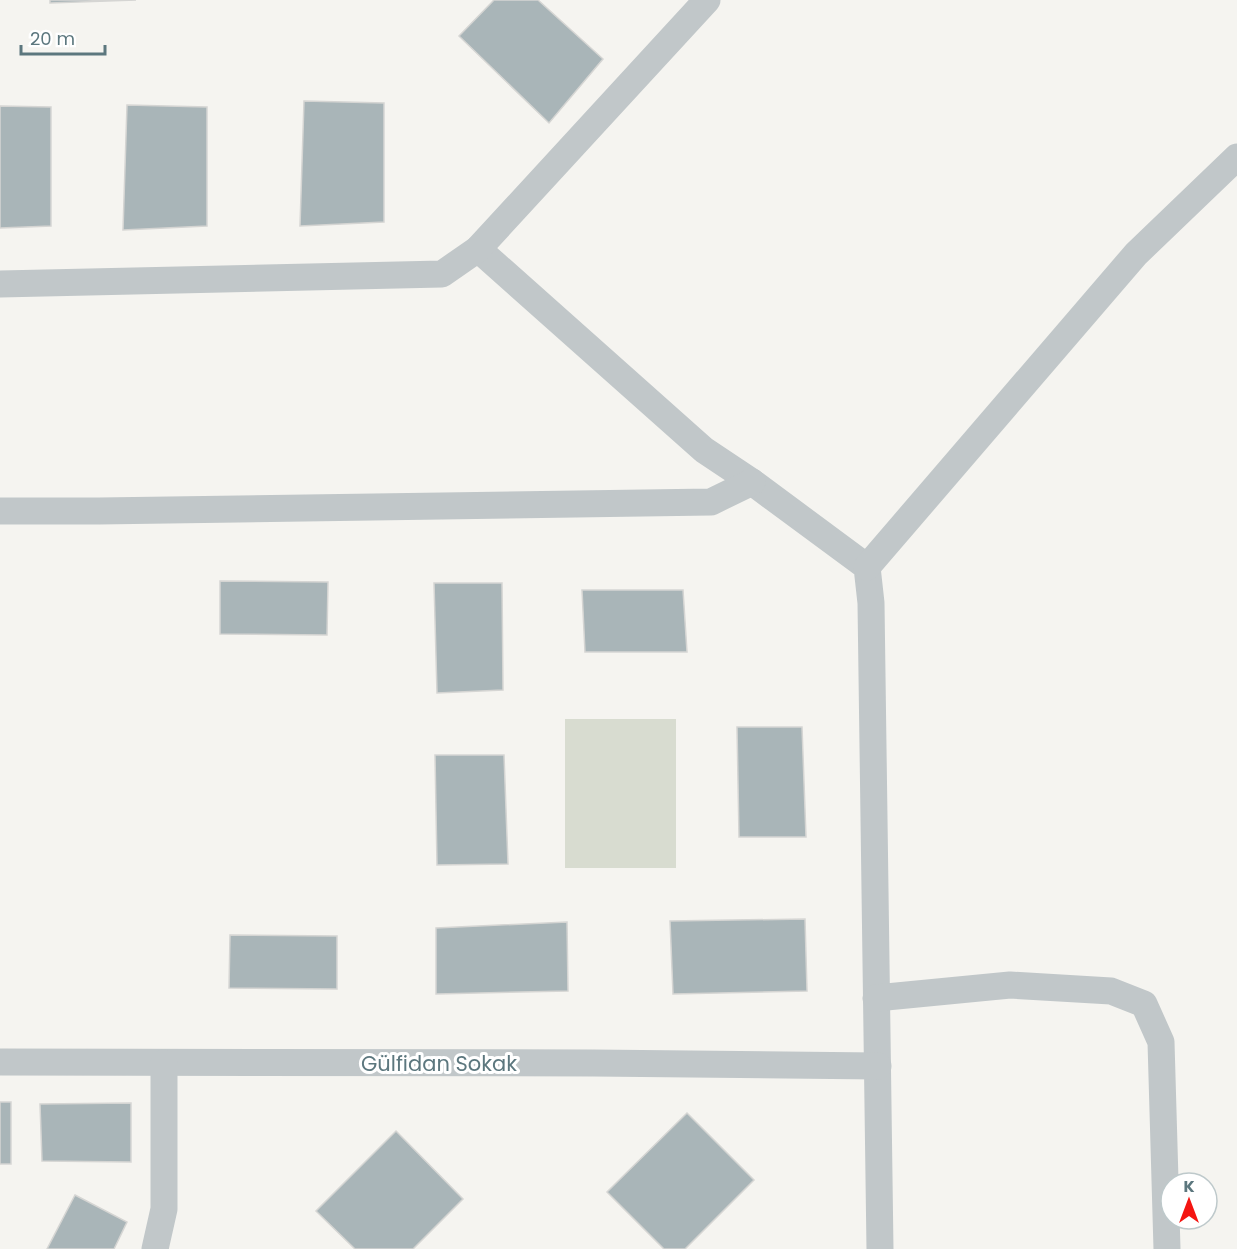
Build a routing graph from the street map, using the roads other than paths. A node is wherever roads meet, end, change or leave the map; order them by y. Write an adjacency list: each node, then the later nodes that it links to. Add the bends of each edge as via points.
1 (708, 0): 3 (street)
2 (1237, 157): 7 (street, via 1136,254)
3 (478, 249): 4 (street, via 442,274); 5 (street, via 704,450)
4 (0, 284)
5 (752, 482): 6 (street, via 711,502); 7 (street)
6 (0, 511)
7 (867, 567): 8 (street, via 871,603)
8 (876, 998): 11 (street); 14 (street, via 1010,985 1111,991 1144,1004 1161,1042)
9 (0, 1062): 10 (street, Gülfidan Sokak)
10 (164, 1063): 11 (street, Gülfidan Sokak); 12 (street, via 164,1209)
11 (878, 1066): 13 (street)
12 (155, 1249)
13 (880, 1249)
14 (1167, 1249)

